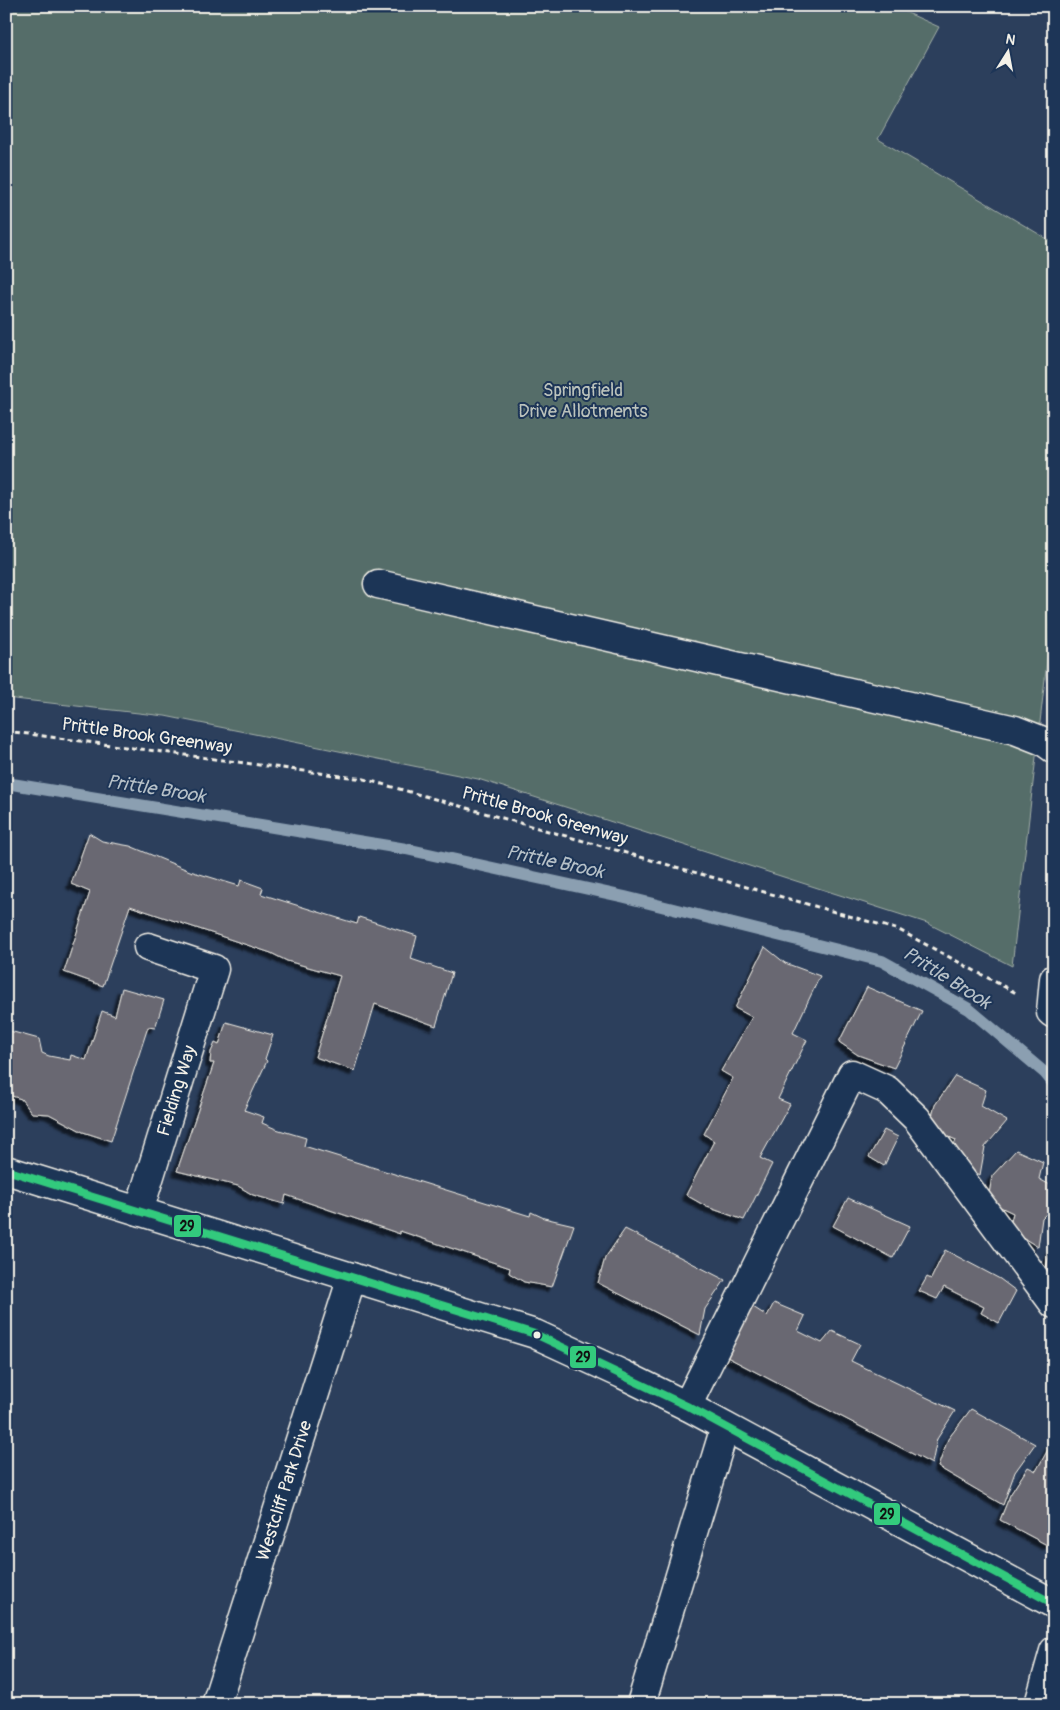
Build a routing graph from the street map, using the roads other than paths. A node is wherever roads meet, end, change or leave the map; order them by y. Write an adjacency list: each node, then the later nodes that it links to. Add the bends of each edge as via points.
1 (378, 584): 2 (street, via 1015,730)
2 (1054, 748)
3 (148, 947): 7 (street, Fielding Way, via 214,969)
4 (1054, 979): 5 (street)
5 (1053, 1013)
6 (6, 1170): 7 (street)
7 (139, 1211): 8 (street)
8 (352, 1277): 10 (street, via 535,1334); 14 (street, Westcliff Park Drive)
9 (1054, 1304): 10 (street, via 917,1119 887,1090 852,1074)
10 (687, 1406): 11 (street)
11 (725, 1426): 12 (street); 15 (street)
12 (1054, 1604)
13 (1054, 1651): 16 (street)
14 (216, 1704)
15 (641, 1704)
16 (1039, 1704)

